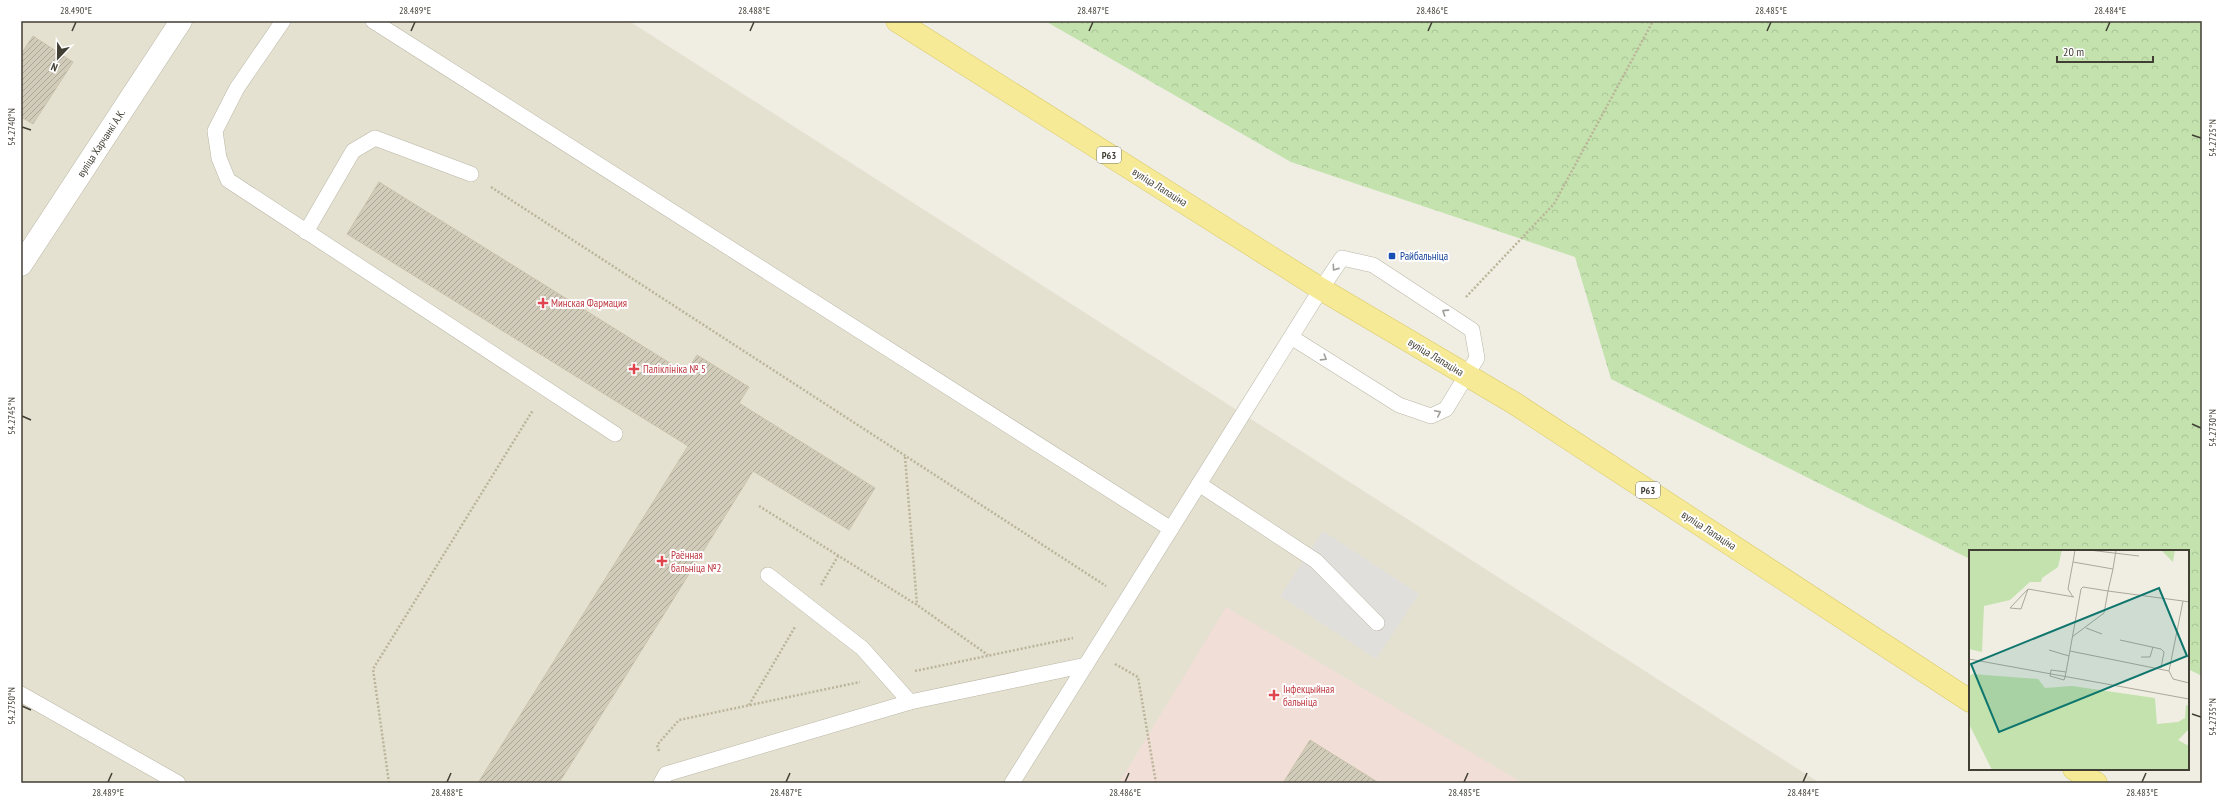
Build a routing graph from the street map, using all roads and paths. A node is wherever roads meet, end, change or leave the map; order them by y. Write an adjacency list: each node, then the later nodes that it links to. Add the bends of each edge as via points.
1 (181, 21): 8 (street, вуліца Харчанкі А.К.)
2 (283, 21): 7 (lane, via 237,88 215,131 219,158 228,180)
3 (373, 21): 18 (lane)
4 (897, 21): 9 (main road, вуліца Лапаціна / Р63)
5 (1652, 21): 10 (path, via 1554,204)
6 (471, 174): 7 (lane, via 375,138 353,152); 15 (path)
7 (306, 232): 13 (lane)
8 (21, 265)
9 (1321, 289): 10 (lane, one-way to 9, via 1373,265 1342,258); 11 (lane); 12 (main road, вуліца Лапаціна / Р63)
10 (1449, 314): 12 (lane, via 1472,330 1477,358)
11 (1291, 337): 12 (lane, one-way to 12, via 1399,405 1431,416 1446,409); 16 (lane)
12 (1467, 375): 30 (main road, вуліца Лапаціна / Р63, via 1527,411)
13 (546, 389): 14 (lane); 36 (path, via 373,669)
14 (615, 434)
15 (905, 456): 21 (path); 22 (path)
16 (1200, 484): 18 (lane); 24 (lane, via 1316,561)
17 (759, 506): 19 (path)
18 (1171, 529): 25 (lane)
19 (838, 556): 22 (path); 23 (path)
20 (768, 575): 23 (lane)
21 (1110, 589)
22 (917, 605): 26 (path)
23 (808, 606): 28 (lane, via 862,648); 32 (path)
24 (1377, 623)
25 (1095, 650): 26 (path, via 1079,637); 27 (lane); 38 (path, via 1138,677)
26 (989, 656): 28 (path)
27 (1086, 665): 31 (lane); 37 (lane)
28 (886, 677): 31 (lane); 32 (path)
29 (21, 694): 35 (lane)
30 (1969, 700)
31 (910, 702): 34 (lane)
32 (748, 705): 34 (path, via 679,720 657,745)
33 (2076, 770): 39 (main road)
34 (664, 779)
35 (178, 783)
36 (389, 783)
37 (1012, 783)
38 (1156, 783)
39 (2096, 783)

